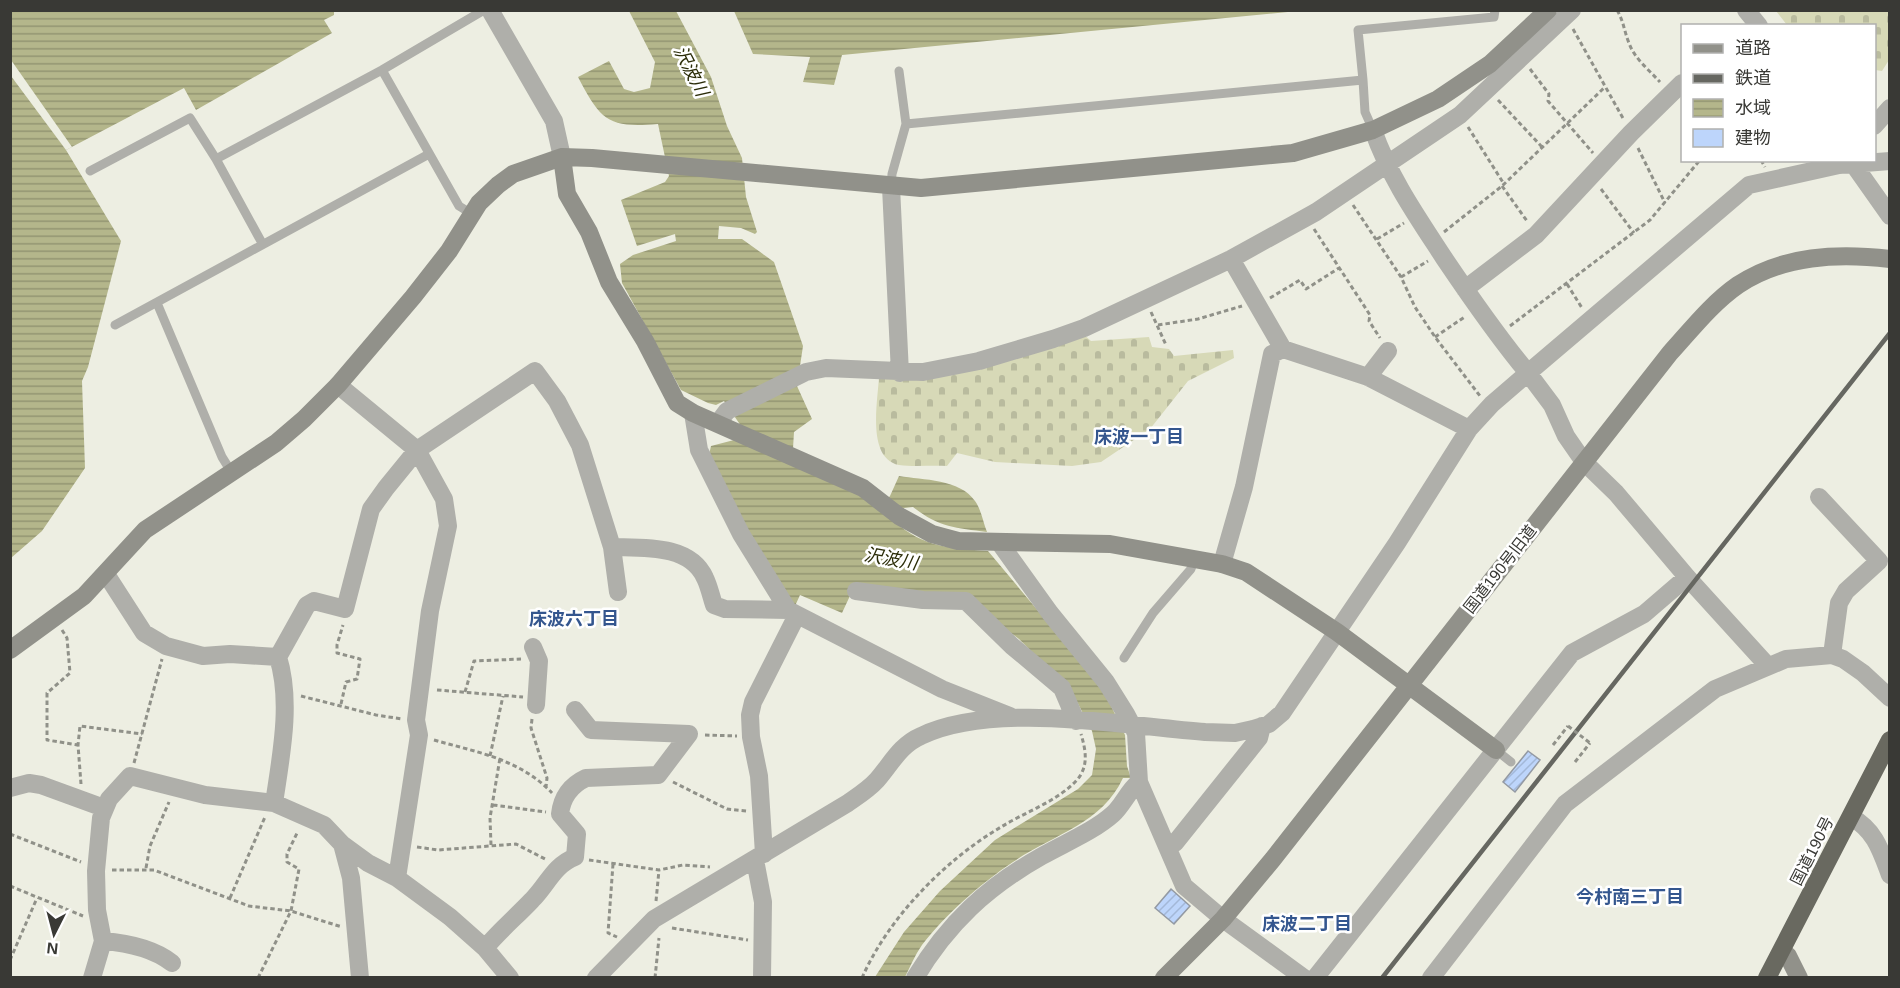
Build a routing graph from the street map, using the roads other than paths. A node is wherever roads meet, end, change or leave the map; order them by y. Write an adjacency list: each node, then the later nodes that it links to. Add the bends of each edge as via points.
1 (484, 10): 6 (lane)
2 (490, 10): 15 (street, via 554,121)
3 (1495, 10): 8 (lane, via 1494,17 1358,30)
4 (1548, 10): 13 (street, via 1490,64 1438,99)
5 (1569, 14): 19 (street, via 1460,115)
6 (382, 70): 14 (lane); 16 (lane)
7 (899, 71): 11 (lane)
8 (1363, 80): 11 (lane); 13 (lane, via 1365,112)
9 (1677, 89): 27 (street, via 1536,235)
10 (1890, 108): 12 (street)
11 (906, 124): 21 (lane)
12 (1876, 125)
13 (1373, 130): 19 (street); 21 (street, via 1293,153 1246,159 966,185)
14 (429, 154): 22 (lane, via 459,206); 24 (lane)
15 (562, 157): 21 (street); 22 (street, via 513,174); 36 (street, via 567,194 589,232 609,282 677,403)
16 (216, 159): 20 (lane, via 190,118); 24 (lane)
17 (1875, 162): 18 (street)
18 (1844, 164): 23 (street); 33 (street, via 1749,185)
19 (1386, 167): 25 (street); 27 (street)
20 (90, 171)
21 (891, 187): 32 (street)
22 (472, 213): 35 (street, via 420,288)
23 (1890, 216)
24 (262, 243): 28 (lane)
25 (1231, 259): 30 (street); 32 (street, via 1053,339 979,361)
26 (1890, 259): 40 (street, 国道190号旧道, via 1840,255 1802,259 1737,285 1670,353)
27 (1465, 289): 33 (street)
28 (157, 303): 29 (lane); 41 (lane)
29 (115, 325)
30 (1283, 349): 34 (street); 47 (street, via 1272,354 1244,487)
31 (1388, 351): 34 (street)
32 (900, 373): 37 (street, via 825,368 806,372)
33 (1528, 373): 38 (street); 40 (street, via 1552,405)
34 (1368, 377): 38 (street)
35 (338, 385): 39 (street); 41 (street, via 283,437)
36 (693, 413): 37 (street); 52 (street, via 699,450 741,534)
37 (722, 417): 43 (street, via 736,431 863,488 899,516 932,534 958,541)
38 (1469, 429): 53 (street)
39 (417, 450): 44 (street, via 535,371 557,401 580,445); 57 (street, via 371,509 345,609 314,600 306,605); 80 (street, via 444,499 448,526 430,611)
40 (1584, 462): 49 (street, via 1616,493); 60 (street, 国道190号旧道)
41 (232, 473): 48 (street, via 145,530)
42 (1819, 497): 45 (street)
43 (999, 542): 46 (street, via 1110,544); 66 (street, via 1106,682)
44 (612, 547): 51 (street); 52 (street, via 674,552 705,576 714,605 725,609)
45 (1884, 558): 56 (street, via 1846,591 1839,603)
46 (1194, 559): 47 (street); 58 (lane, via 1191,569 1153,613)
47 (1222, 564): 53 (street, via 1245,572)
48 (106, 574): 54 (street, via 55,619); 57 (street, via 144,633 166,646 203,656)
49 (1687, 577): 59 (street); 69 (street, via 1644,614 1572,653)
50 (856, 591): 65 (street, via 966,601 1062,688)
51 (618, 592)
52 (792, 612): 64 (street, via 942,689); 78 (street, via 750,715 759,777)
53 (1338, 632): 60 (street); 67 (street, via 1282,713)
54 (10, 650)
55 (535, 653): 62 (street)
56 (1832, 655): 59 (street, via 1786,659); 61 (street, via 1863,673)
57 (278, 657): 73 (street, via 284,692)
58 (1124, 658)
59 (1767, 665): 95 (street, via 1715,689 1565,804)
60 (1409, 684): 69 (street); 81 (street, 国道190号旧道)
61 (1890, 698)
62 (536, 700)
63 (575, 710): 83 (street, via 591,730 689,734 658,775 586,778 577,782 561,808 577,834 575,857 557,866 533,899)
64 (1011, 716): 65 (street); 78 (street, via 942,728 920,736 902,747 875,782 848,803)
65 (1079, 721): 66 (street)
66 (1129, 726): 67 (street, via 1235,733); 71 (street, via 1136,733)
67 (1262, 726): 77 (street, via 1259,738)
68 (1890, 740): 75 (highway, 国道190号)
69 (1496, 750): 70 (lane); 94 (street)
70 (1511, 762)
71 (1134, 786): 77 (street); 91 (street, via 1115,813 1007,876 970,905 929,954)
72 (10, 789): 74 (street, via 29,783)
73 (272, 803): 74 (street, via 205,795 130,776); 76 (street, via 324,825)
74 (104, 808): 82 (street, via 96,871 98,922)
75 (1851, 817): 79 (street, via 1865,825 1880,846); 84 (highway, 国道190号)
76 (342, 844): 80 (street); 87 (street, via 351,878)
77 (1168, 846): 81 (street, via 1184,886)
78 (759, 857): 89 (street, via 626,946); 90 (street)
79 (1890, 875)
80 (397, 878): 83 (street, via 426,897)
81 (1223, 919): 92 (street, 国道190号旧道); 93 (street)
82 (103, 941): 85 (street, via 159,953); 86 (street)
83 (485, 948): 88 (street)
84 (1782, 951): 96 (highway, 国道190号); 97 (street)
85 (172, 963)
86 (92, 978)
87 (360, 978)
88 (510, 978)
89 (596, 978)
90 (762, 978)
91 (915, 978)
92 (1164, 978)
93 (1304, 978)
94 (1315, 978)
95 (1431, 978)
96 (1767, 978)
97 (1799, 978)

